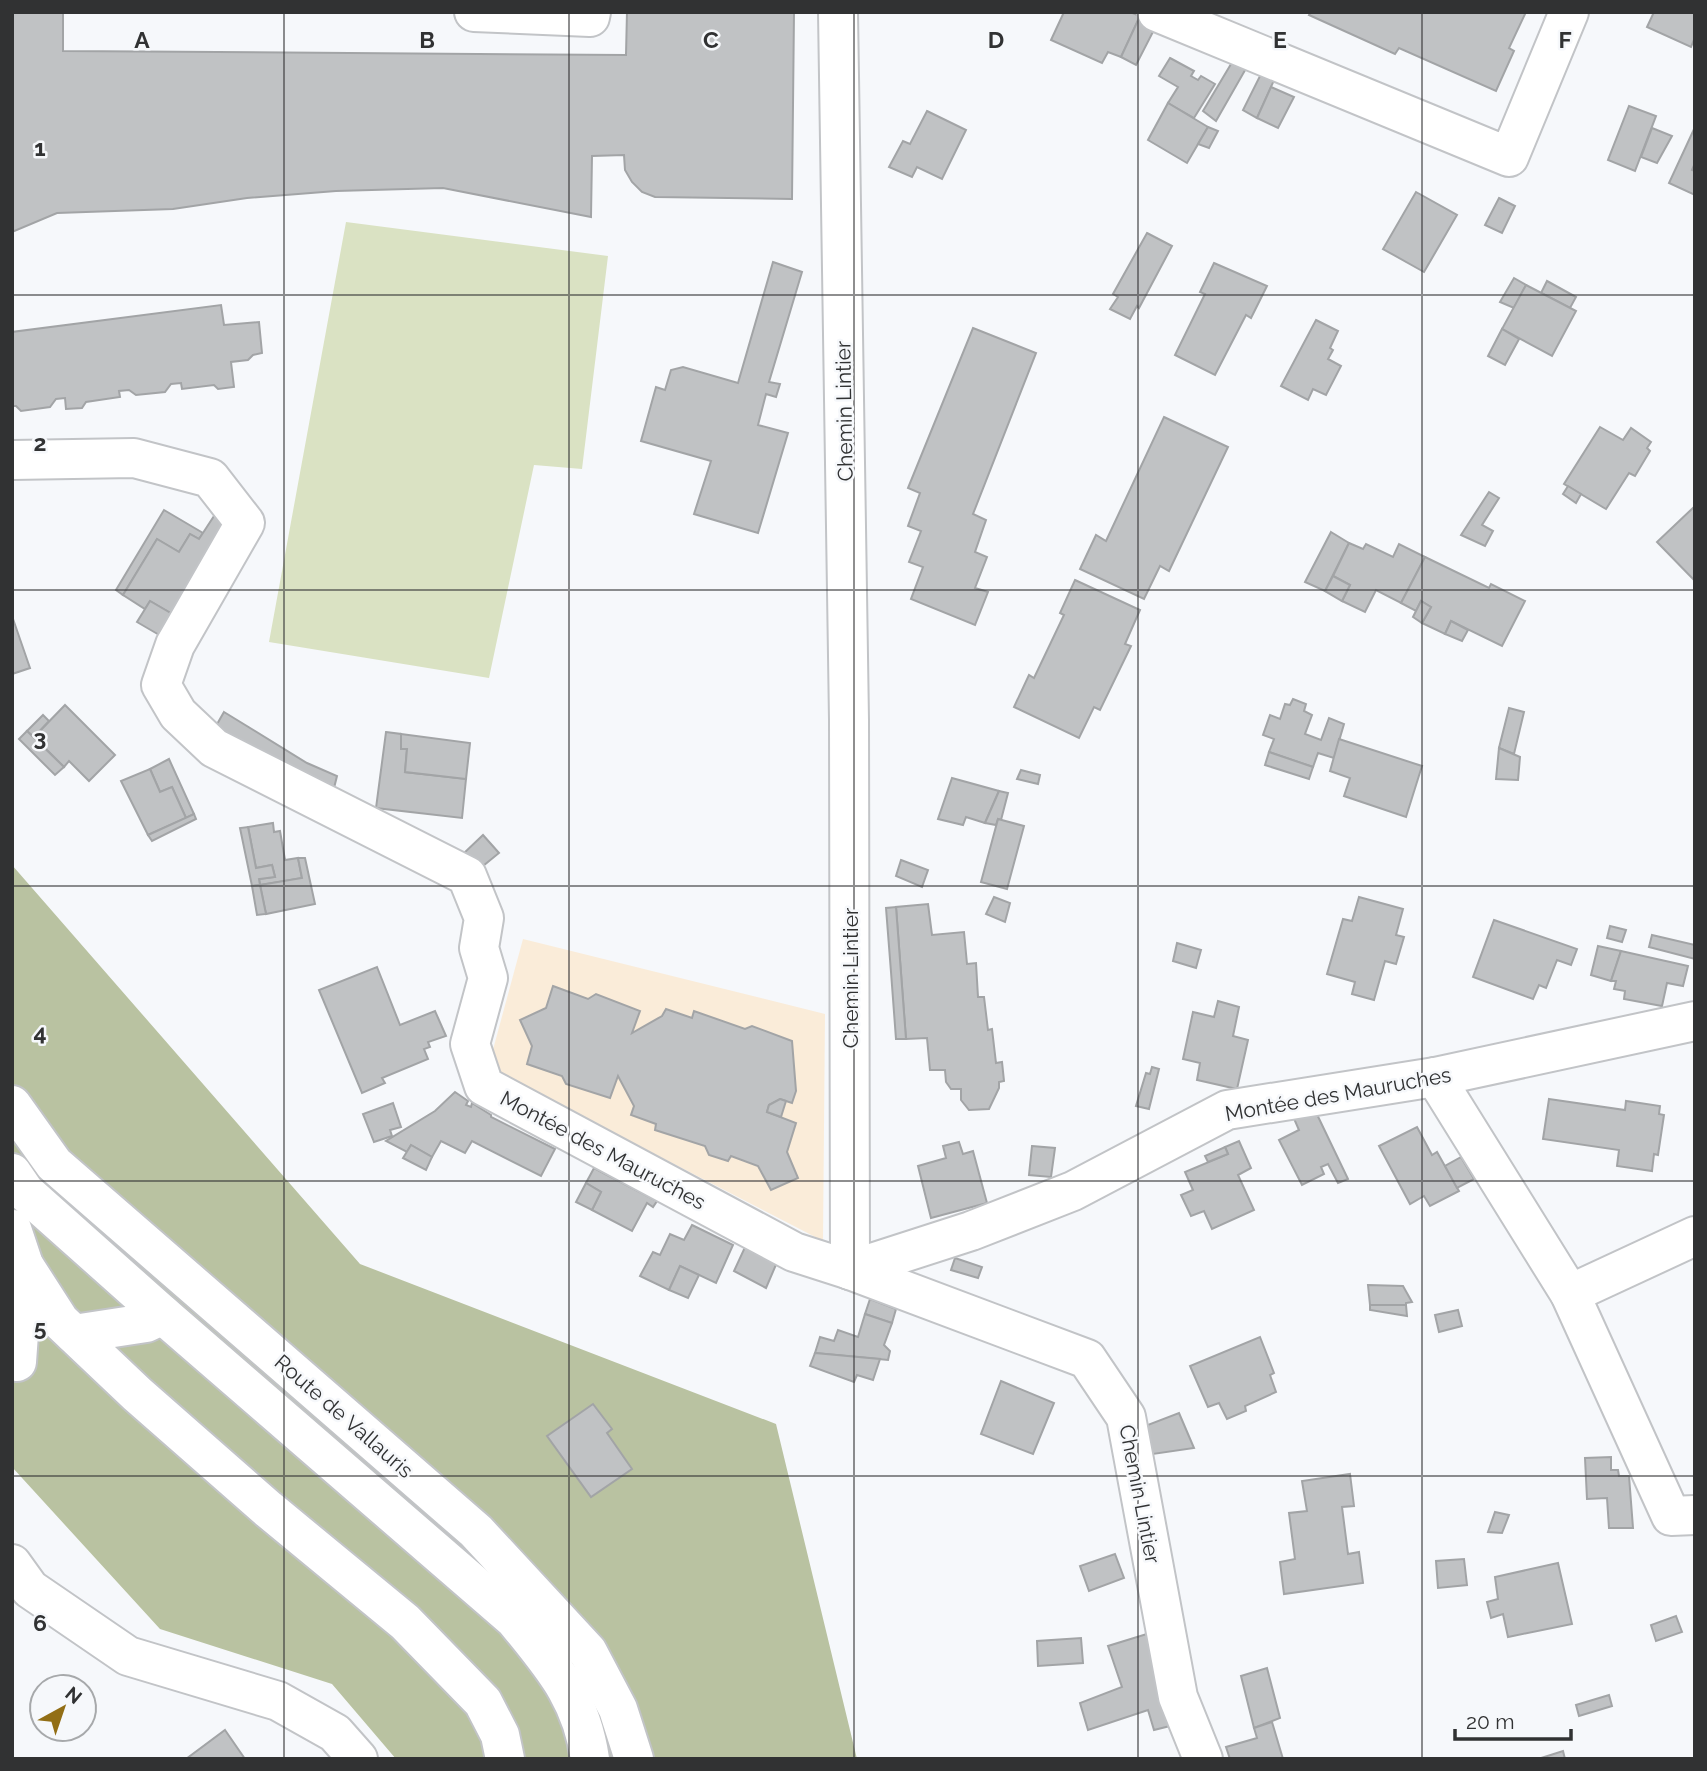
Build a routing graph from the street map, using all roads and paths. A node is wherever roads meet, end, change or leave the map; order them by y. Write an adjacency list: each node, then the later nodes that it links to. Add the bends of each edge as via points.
1 (474, 12): 2 (street, via 590,16)
2 (590, 12)
3 (838, 12): 14 (street, Chemin Lintier, via 849,720)
4 (1157, 12): 5 (street, via 1509,157)
5 (1569, 12)
6 (12, 460): 14 (street, Montée des Mauruches, via 134,458 210,478 245,523 174,645 161,685 178,713 214,748 467,876 484,918 479,948 488,978 470,1044 484,1086 794,1252)
7 (1695, 1021): 8 (street, Montée des Mauruches)
8 (1435, 1077): 14 (street, Montée des Mauruches, via 1227,1110 1073,1191 971,1231); 15 (street)
9 (12, 1105): 24 (street, Route de Vallauris, via 54,1164 476,1531 589,1652 618,1709)
10 (12, 1173): 16 (street, Route de Vallauris, via 25,1192)
11 (12, 1228): 13 (street)
12 (1695, 1236): 15 (street)
13 (24, 1265): 17 (street, via 60,1321); 18 (street)
14 (850, 1270): 25 (street, Chemin Lintier, via 1087,1359 1126,1417 1178,1697)
15 (1570, 1294): 19 (street, via 1671,1516)
16 (163, 1315): 17 (street, via 146,1323); 23 (street, Route de Vallauris, via 514,1620 562,1678 586,1732)
17 (74, 1334): 22 (street, via 268,1509 405,1622 483,1702 500,1735)
18 (17, 1362)
19 (1695, 1516)
20 (12, 1564): 21 (street, via 30,1588 128,1656 278,1701 335,1733)
21 (358, 1759)
22 (505, 1759)
23 (590, 1759)
24 (634, 1759)
25 (1203, 1759)

